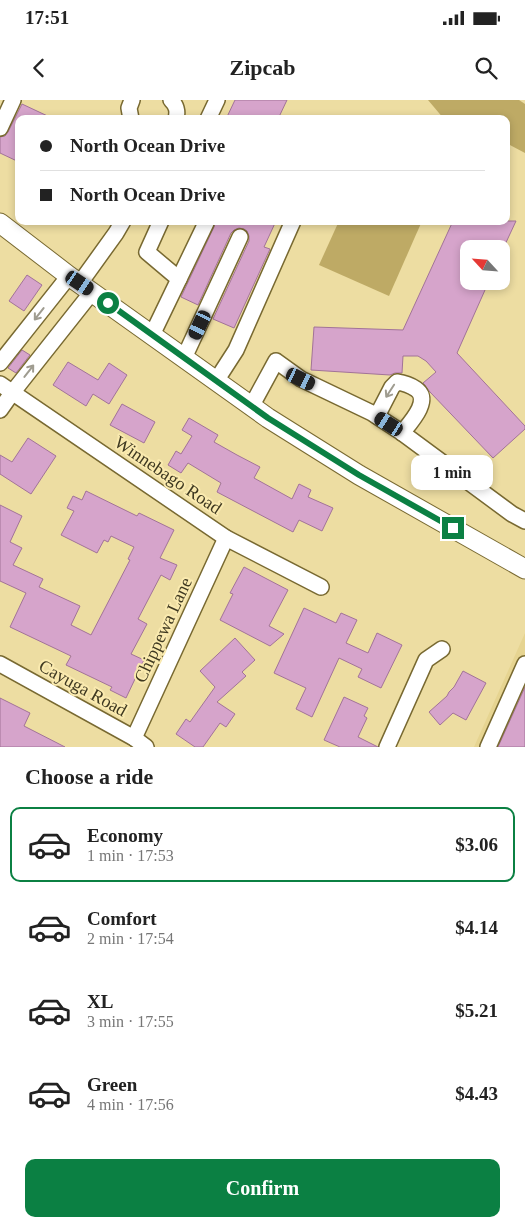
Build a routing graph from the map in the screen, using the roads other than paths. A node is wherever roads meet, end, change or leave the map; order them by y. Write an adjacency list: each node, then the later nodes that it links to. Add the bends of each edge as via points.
1 (13, 100): 8 (street)
2 (132, 100): 5 (street)
3 (172, 100): 6 (street)
4 (217, 100): 7 (street)
5 (130, 115)
6 (177, 115)
7 (210, 115)
8 (0, 128)
9 (0, 223): 16 (main road)
10 (121, 225): 16 (street)
11 (159, 225): 15 (street, via 147,252)
12 (205, 225): 15 (street)
13 (291, 225): 20 (street, via 236,350)
14 (240, 237): 18 (street)
15 (179, 279): 17 (street)
16 (80, 284): 17 (main road); 19 (street, one-way to 19); 21 (street, one-way to 16)
17 (152, 335): 18 (main road)
18 (184, 358): 20 (main road)
19 (0, 363)
20 (216, 381): 22 (main road)
21 (6, 388): 23 (street); 27 (street, Winnebago Road)
22 (251, 407): 24 (street, via 276,362 301,379); 28 (main road, via 359,475)
23 (0, 410)
24 (377, 416): 25 (street); 25 (street, one-way to 24, via 422,402 419,391 414,387 397,382)
25 (402, 433): 26 (street)
26 (525, 521)
27 (226, 538): 29 (street, Winnebago Road); 33 (street, Chippewa Lane)
28 (525, 569)
29 (321, 586)
30 (442, 649): 34 (street, via 426,660)
31 (0, 664): 33 (street, Cayuga Road)
32 (525, 664): 35 (street)
33 (140, 743)
34 (387, 747)
35 (488, 747)

